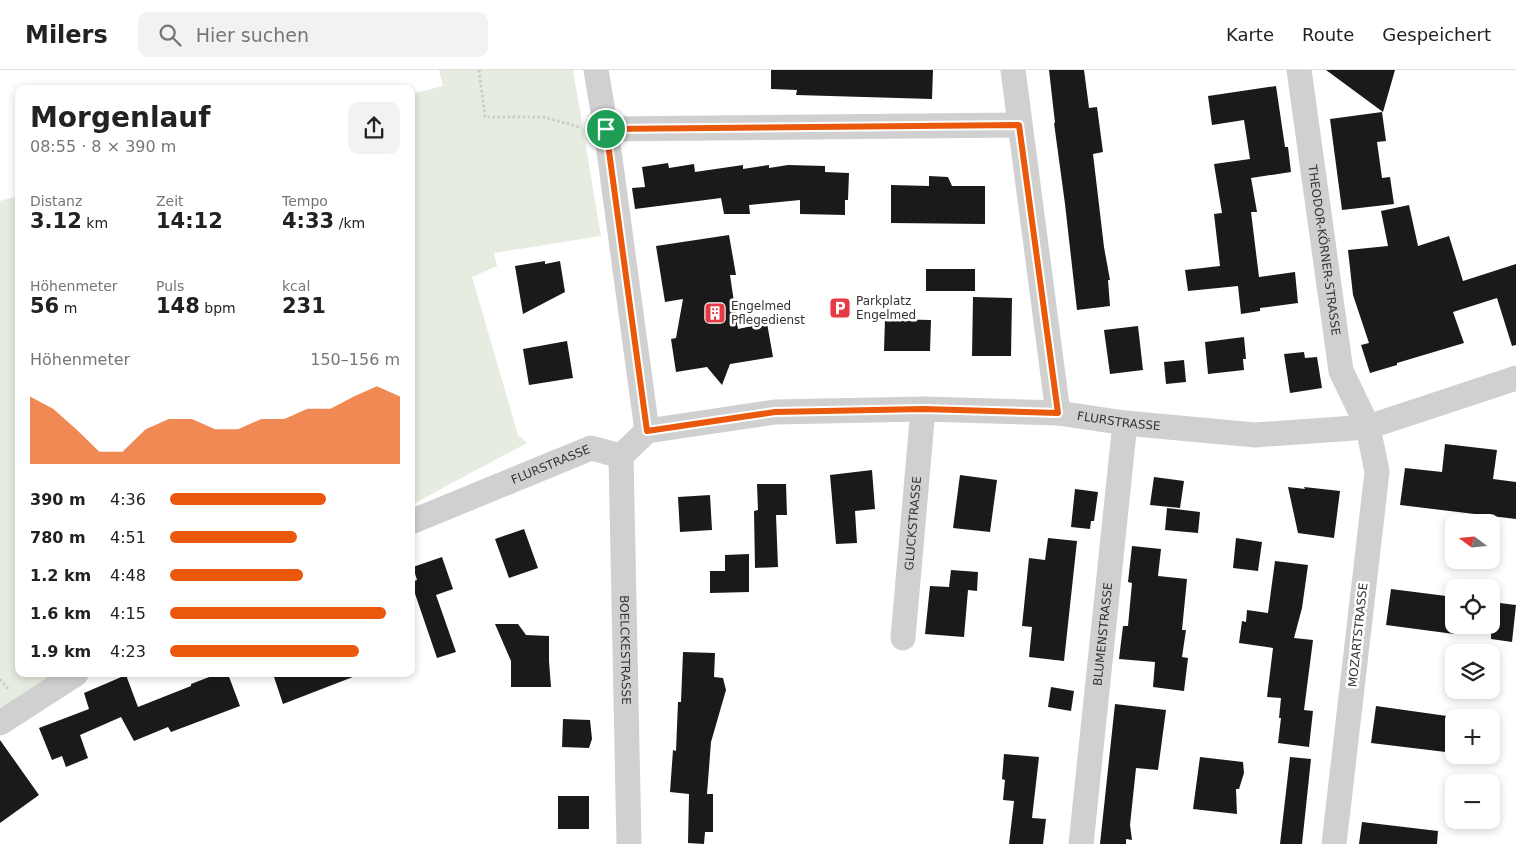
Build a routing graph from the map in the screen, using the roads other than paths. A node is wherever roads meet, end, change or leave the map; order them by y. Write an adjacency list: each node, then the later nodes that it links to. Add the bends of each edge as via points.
1 (596, 70): 5 (street)
2 (1013, 70): 4 (street)
3 (1299, 70): 10 (street, THEODOR-KÖRNER-STRASSE, via 1342,371)
4 (1019, 125): 5 (street); 8 (street)
5 (606, 129): 11 (street)
6 (1516, 378): 10 (street, FLURSTRASSE)
7 (923, 409): 8 (street, FLURSTRASSE); 11 (street, FLURSTRASSE, via 775,412); 14 (street, GLUCKSTRASSE)
8 (1058, 413): 9 (street, FLURSTRASSE)
9 (1125, 424): 10 (street, FLURSTRASSE, via 1255,435); 18 (street, BLUMENSTRASSE)
10 (1368, 427): 19 (street, MOZARTSTRASSE, via 1377,472)
11 (647, 431): 12 (street)
12 (621, 456): 13 (street, FLURSTRASSE, via 590,448); 17 (street, BOELCKESTRASSE)
13 (415, 520)
14 (904, 638)
15 (71, 677): 16 (street)
16 (0, 723)
17 (629, 844)
18 (1081, 844)
19 (1334, 844)

